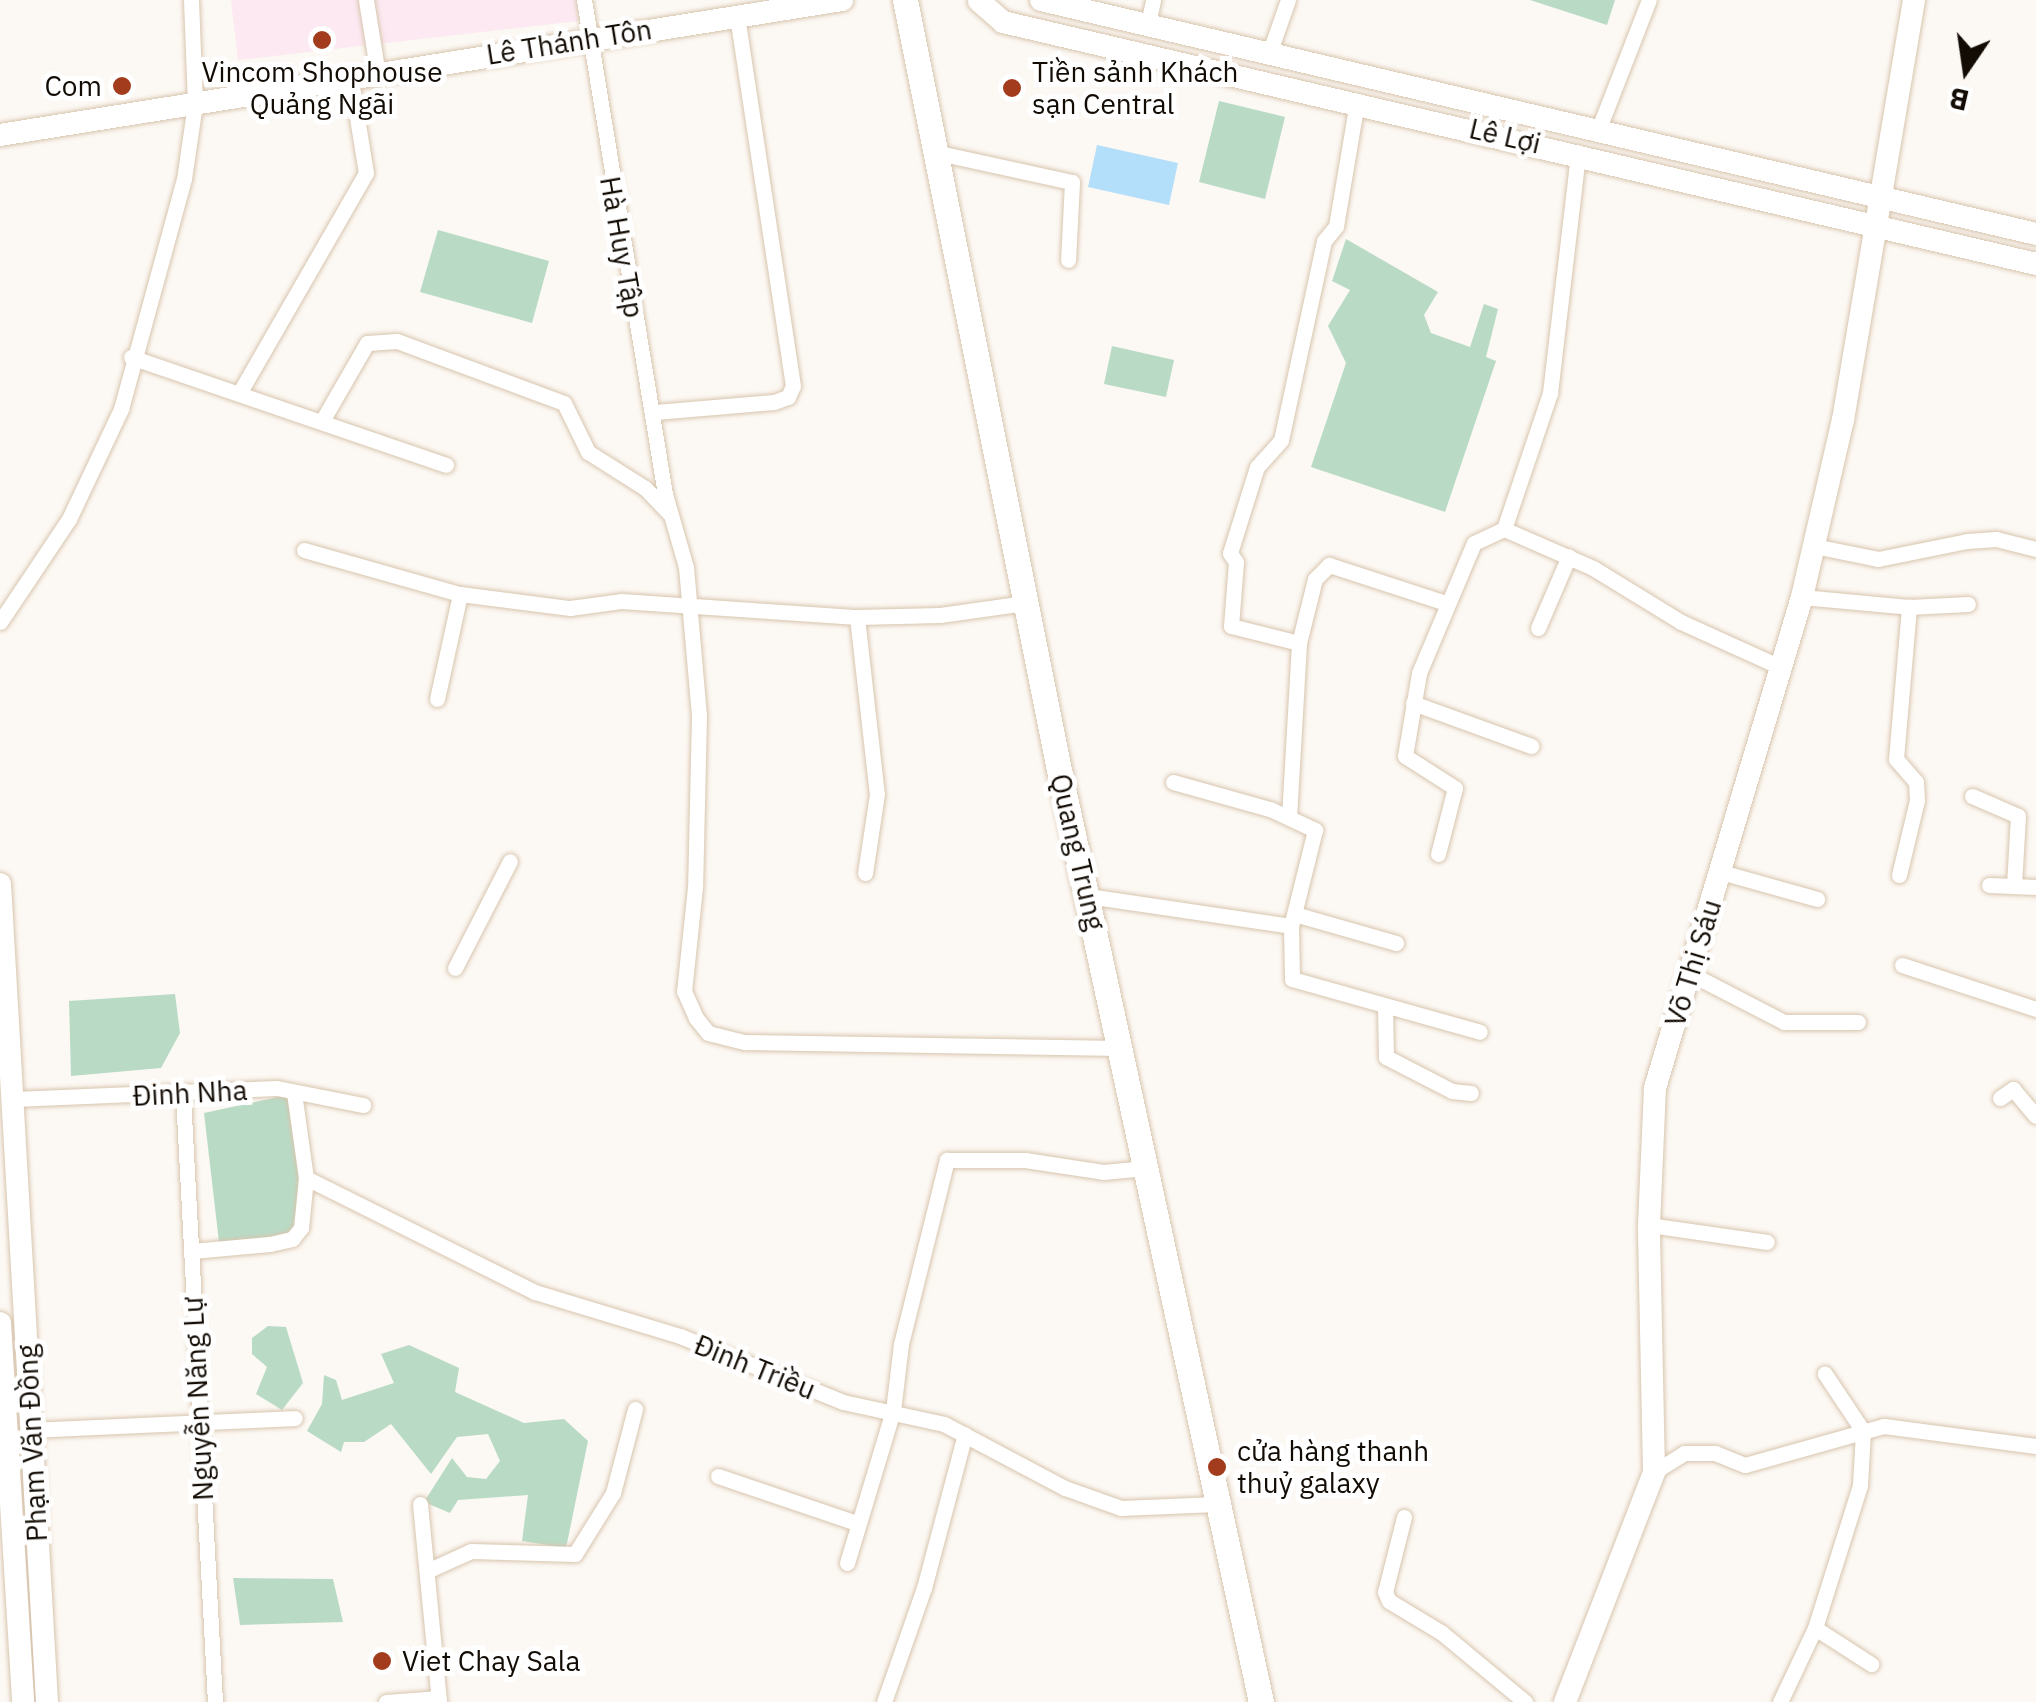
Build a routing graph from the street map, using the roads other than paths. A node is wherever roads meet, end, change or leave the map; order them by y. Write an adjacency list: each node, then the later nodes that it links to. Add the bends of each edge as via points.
1 (190, 0): 22 (street)
2 (366, 0): 19 (street)
3 (584, 0): 15 (street, Hà Huy Tập)
4 (842, 0): 13 (main road, Lê Thánh Tôn)
5 (905, 0): 25 (main road, Quang Trung)
6 (972, 0): 7 (main road, Lê Lợi)
7 (981, 0): 18 (main road, Lê Lợi, via 1003,22)
8 (1041, 0): 14 (main road, Lê Lợi)
9 (1153, 0): 14 (street)
10 (1288, 0): 17 (street)
11 (1649, 0): 23 (street)
12 (1914, 0): 27 (main road)
13 (737, 17): 15 (main road, Lê Thánh Tôn); 34 (street, via 793,386 788,397 774,402)
14 (1148, 24): 16 (main road, Lê Lợi)
15 (587, 38): 19 (main road, Lê Thánh Tôn); 34 (street, Hà Huy Tập)
16 (1218, 40): 17 (main road, Lê Lợi); 18 (main road)
17 (1270, 51): 23 (main road, Lê Lợi)
18 (1211, 69): 21 (main road, Lê Lợi)
19 (378, 75): 20 (main road, Lê Thánh Tôn)
20 (350, 80): 22 (main road, Lê Thánh Tôn); 33 (street, via 366,172)
21 (1357, 102): 26 (main road, Lê Lợi); 53 (street, via 1336,226 1324,241 1281,440 1257,467 1230,553 1236,585 1231,626)
22 (196, 104): 24 (main road, Lê Thánh Tôn); 32 (street, via 184,180)
23 (1600, 128): 27 (main road, Lê Lợi)
24 (0, 135)
25 (934, 152): 30 (street, via 1072,182); 45 (main road, Quang Trung)
26 (1578, 153): 28 (main road, Lê Lợi); 38 (street, via 1550,393)
27 (1879, 194): 28 (main road, Võ Thị Sáu); 29 (main road, Lê Lợi)
28 (1873, 224): 31 (main road, Lê Lợi); 39 (main road, Võ Thị Sáu, via 1843,420)
29 (2036, 234)
30 (1068, 260)
31 (2036, 264)
32 (131, 357): 33 (street); 51 (street, via 107,446 69,519)
33 (240, 392): 35 (street)
34 (655, 412): 37 (street, Hà Huy Tập)
35 (322, 422): 36 (street); 37 (street, via 367,343 397,340 564,403 588,452 645,488)
36 (446, 465)
37 (672, 516): 49 (street, Hà Huy Tập, via 686,567)
38 (1504, 529): 42 (street); 46 (street, via 1474,544)
39 (1814, 546): 40 (street, via 1878,559 1967,541); 44 (main road, Võ Thị Sáu)
40 (2036, 549)
41 (304, 550): 43 (street)
42 (1569, 556): 52 (street); 54 (street, via 1681,622)
43 (460, 594): 49 (street, via 570,608 622,601); 55 (street)
44 (1802, 597): 48 (street); 54 (main road, Võ Thị Sáu)
45 (1025, 603): 50 (street, via 940,615); 70 (main road, Quang Trung)
46 (1446, 603): 53 (street, via 1330,565 1315,579); 56 (street)
47 (1968, 604): 48 (street)
48 (1909, 607): 65 (street, via 1896,760 1916,782 1917,800)
49 (688, 608): 50 (street); 81 (street, Hà Huy Tập, via 699,715 695,886 684,991 700,1025 745,1042)
50 (858, 616): 64 (street, via 877,794)
51 (0, 622)
52 (1538, 628)
53 (1299, 643): 60 (street)
54 (1780, 667): 63 (main road, Võ Thị Sáu)
55 (436, 699)
56 (1413, 703): 57 (street); 61 (street, via 1406,756 1455,788)
57 (1532, 746)
58 (1173, 782): 60 (street)
59 (1972, 796): 68 (street, via 2018,816)
60 (1289, 817): 72 (street, via 1316,830)
61 (1438, 854)
62 (510, 861): 75 (street)
63 (1721, 872): 71 (street); 76 (main road, Võ Thị Sáu)
64 (865, 873)
65 (1899, 875)
66 (0, 884): 86 (main road, Phạm Văn Đồng)
67 (1989, 885): 68 (street)
68 (2014, 885): 69 (street)
69 (2036, 887)
70 (1088, 896): 72 (street); 81 (main road, Quang Trung)
71 (1817, 899)
72 (1294, 920): 73 (street); 77 (street, via 1292,979)
73 (1396, 942)
74 (1902, 965): 78 (street)
75 (455, 968)
76 (1691, 974): 79 (street, via 1784,1022); 91 (main road, Võ Thị Sáu, via 1655,1088)
77 (1385, 1006): 80 (street); 83 (street, via 1386,1056 1452,1091)
78 (2036, 1009)
79 (1858, 1022)
80 (1480, 1032)
81 (1120, 1048): 89 (main road, Quang Trung)
82 (294, 1093): 84 (street, Đinh Nha, via 278,1088); 87 (street, Đinh Nha); 90 (street)
83 (1471, 1093)
84 (183, 1096): 86 (street, Đinh Nha); 93 (street, Nguyễn Năng Lự)
85 (2000, 1098): 88 (street, via 2013,1089)
86 (7, 1100): 100 (main road, Phạm Văn Đồng)
87 (363, 1105)
88 (2036, 1116)
89 (1146, 1168): 97 (street, via 1103,1172 1025,1160 947,1160 900,1344); 107 (main road, Quang Trung)
90 (306, 1178): 93 (street, via 301,1228 292,1239); 97 (street, Đinh Triều, via 570,1306 680,1336 844,1402)
91 (1650, 1226): 92 (street); 104 (main road, Võ Thị Sáu)
92 (1767, 1242)
93 (192, 1251): 99 (street, Nguyễn Năng Lự)
94 (0, 1324): 100 (main road, Phạm Văn Đồng)
95 (1826, 1374): 101 (street)
96 (635, 1409): 111 (street, via 613,1493 575,1554 471,1552)
97 (893, 1411): 102 (street, Đinh Triều); 109 (street)
98 (295, 1418): 99 (street)
99 (196, 1424): 100 (street); 117 (street, Nguyễn Năng Lự)
100 (13, 1432): 115 (main road, Phạm Văn Đồng); 116 (main road, Phạm Văn Đồng)
101 (1863, 1432): 103 (street, via 1914,1426); 104 (street, via 1745,1465 1715,1452 1684,1452); 112 (street, via 1856,1504)
102 (964, 1434): 107 (street, Đinh Triều, via 1065,1488 1121,1508); 119 (street, via 924,1588)
103 (2036, 1446)
104 (1654, 1472): 122 (main road, Võ Thị Sáu)
105 (718, 1476): 109 (street)
106 (420, 1504): 111 (street)
107 (1216, 1504): 120 (main road, Quang Trung)
108 (1404, 1517): 121 (street, via 1384,1592 1389,1601 1442,1633)
109 (858, 1523): 110 (street)
110 (847, 1563)
111 (427, 1571): 114 (street)
112 (1816, 1628): 113 (street); 123 (street)
113 (1872, 1664)
114 (439, 1700): 118 (street)
115 (23, 1702)
116 (47, 1702)
117 (215, 1702)
118 (386, 1702)
119 (884, 1702)
120 (1261, 1702)
121 (1525, 1702)
122 (1565, 1702)
123 (1780, 1702)

